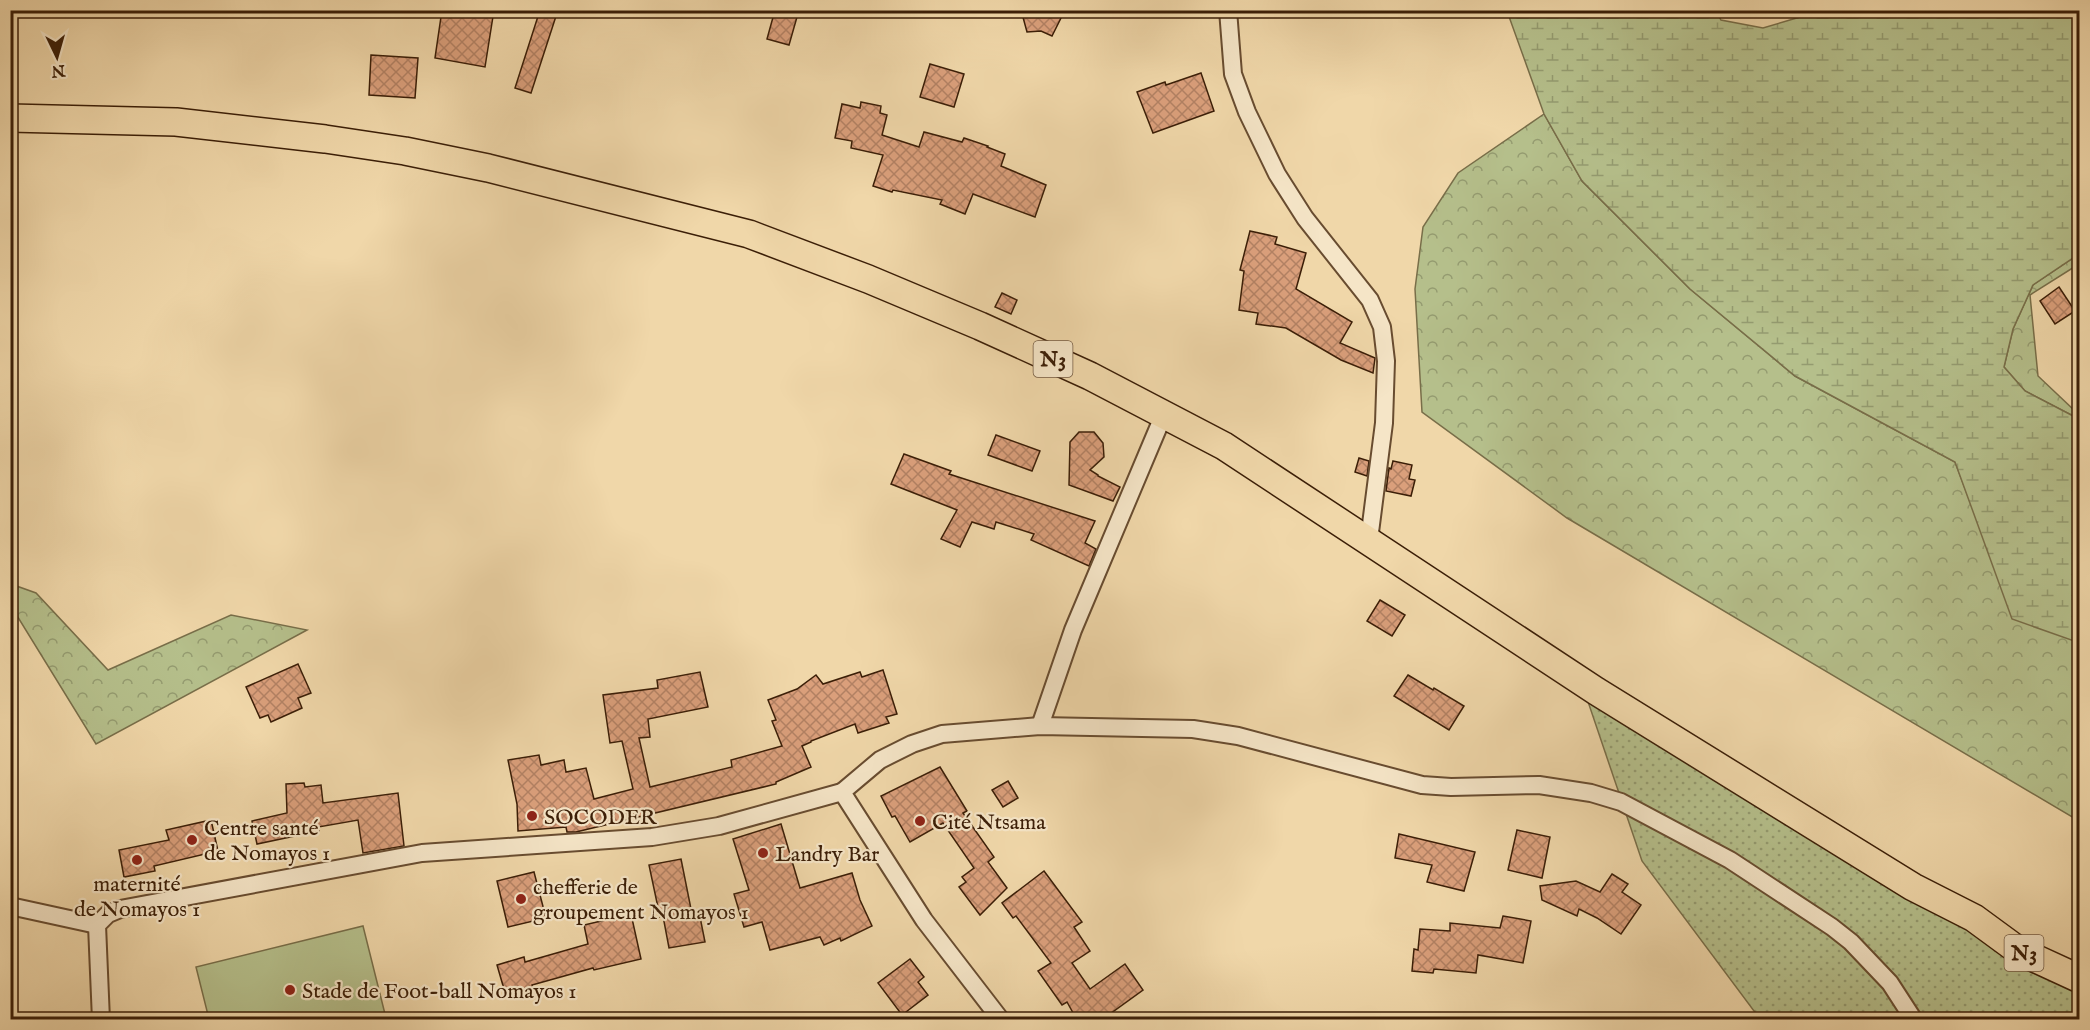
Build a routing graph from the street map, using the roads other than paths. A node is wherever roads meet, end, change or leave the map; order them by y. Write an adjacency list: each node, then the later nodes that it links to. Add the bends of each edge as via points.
1 (1228, 10): 4 (street, via 1233,74 1247,112 1305,218 1370,300 1382,327 1386,361 1384,423)
2 (10, 118): 3 (highway, N3, via 176,122 405,151 749,234 980,326)
3 (1164, 414): 4 (highway, N3, via 1224,446); 5 (street, via 1077,620)
4 (1369, 540): 8 (highway, N3, via 1596,691 1913,887)
5 (1040, 726): 6 (street, via 942,734 880,760); 14 (street, via 1193,729 1238,736 1422,785 1539,785 1621,802 1730,860 1832,927 1890,983)
6 (842, 792): 9 (street, via 719,825 652,837 390,858 120,909); 13 (street, via 924,920)
7 (10, 906): 9 (street)
8 (1974, 918): 10 (highway, N3); 11 (highway, N3, via 2019,951)
9 (97, 925): 12 (street)
10 (2079, 960)
11 (2079, 979)
12 (101, 1020)
13 (1001, 1020)
14 (1914, 1020)

